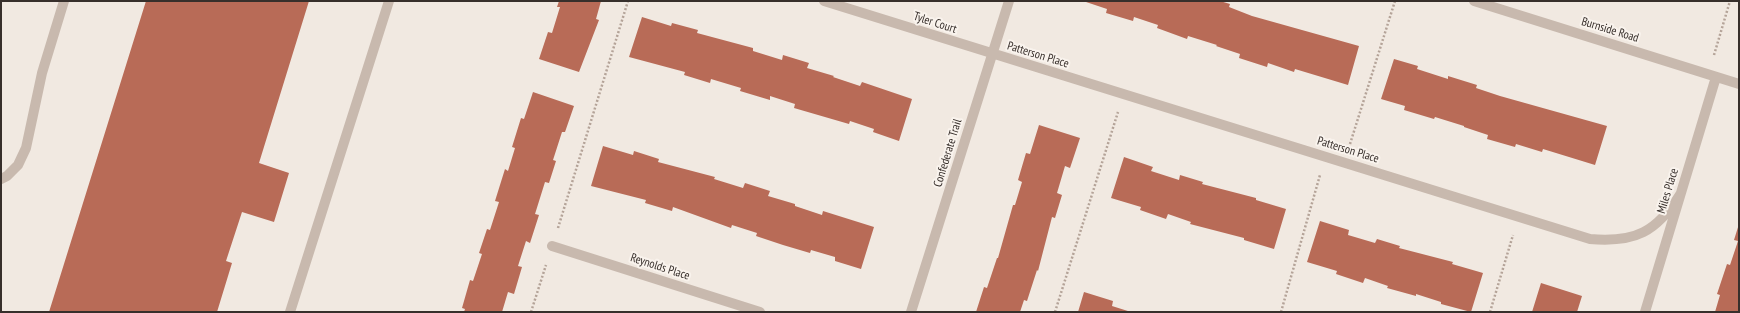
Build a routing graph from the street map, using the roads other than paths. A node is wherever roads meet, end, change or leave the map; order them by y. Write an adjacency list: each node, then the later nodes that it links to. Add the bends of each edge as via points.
1 (64, 1): 9 (street, via 42,73 26,148 18,165)
2 (389, 1): 12 (street)
3 (824, 1): 6 (street, Tyler Court)
4 (1009, 1): 6 (street, Confederate Trail)
5 (1474, 1): 7 (street, Burnside Road)
6 (992, 55): 10 (street, Patterson Place, via 1590,240 1624,239 1643,233 1662,220); 14 (street, Confederate Trail)
7 (1712, 76): 8 (street, Burnside Road); 10 (street, Miles Place)
8 (1739, 84)
9 (1, 179)
10 (1681, 193): 15 (street, Miles Place)
11 (552, 246): 13 (street, Reynolds Place)
12 (290, 312)
13 (760, 312)
14 (911, 312)
15 (1645, 312)

